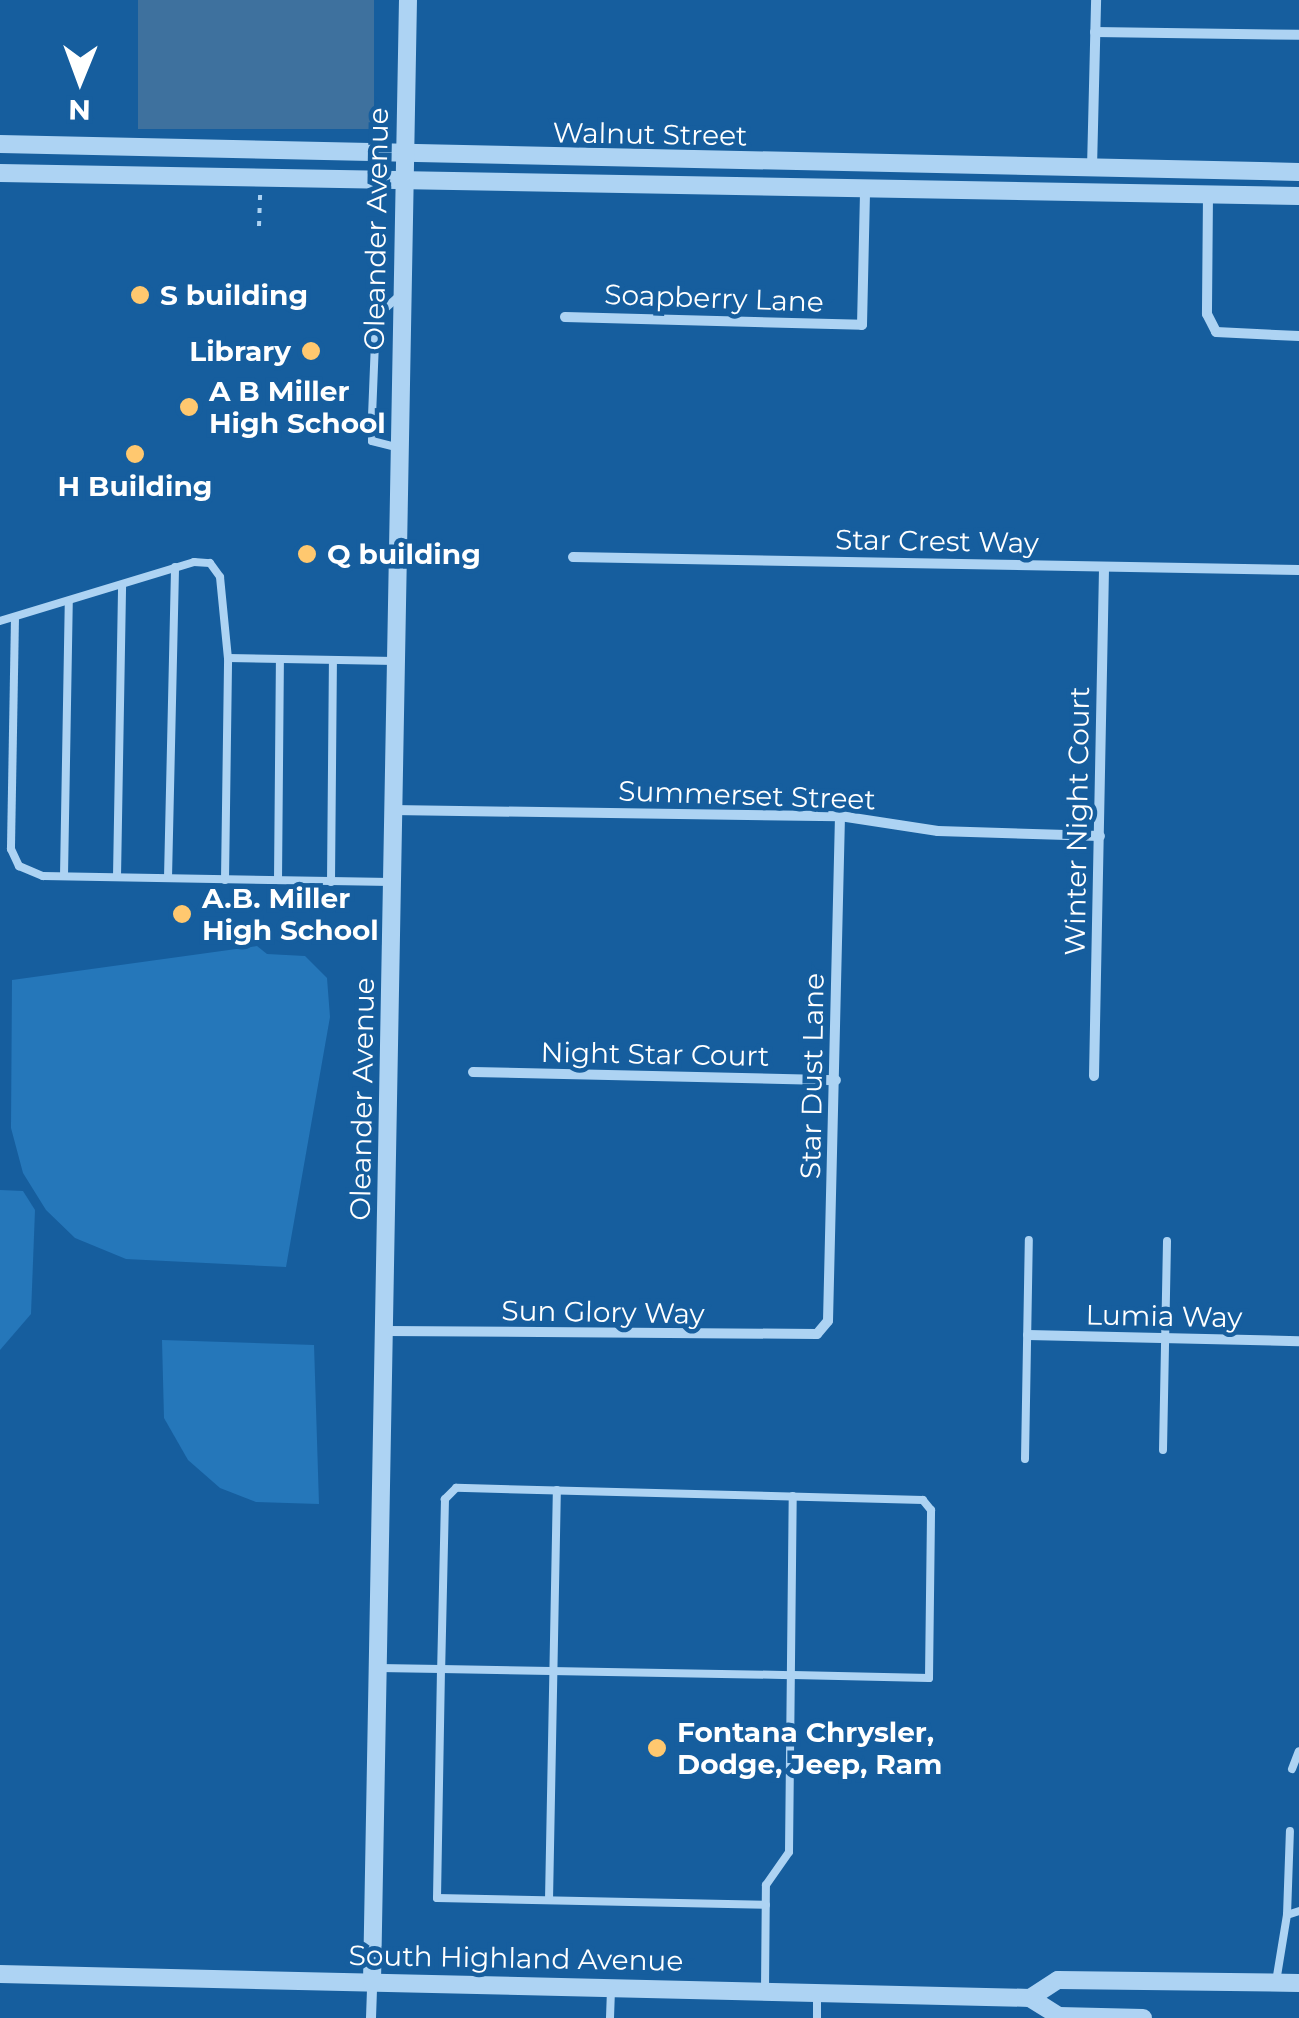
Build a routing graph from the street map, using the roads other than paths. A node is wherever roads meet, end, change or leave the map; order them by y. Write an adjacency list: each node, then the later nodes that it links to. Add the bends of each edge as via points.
1 (408, 0): 6 (street, Oleander Avenue)
2 (1096, 0): 3 (street)
3 (1096, 32): 4 (street); 7 (street)
4 (1299, 34)
5 (0, 144): 6 (street, Walnut Street)
6 (405, 158): 7 (street, Walnut Street); 10 (street, Oleander Avenue)
7 (1092, 168): 9 (street, Walnut Street)
8 (0, 172): 10 (street, Walnut Street)
9 (1299, 172)
10 (405, 181): 11 (street, Walnut Street); 14 (street, Oleander Avenue)
11 (865, 188): 12 (street, Walnut Street); 15 (street, Soapberry Lane, via 862,325)
12 (1208, 194): 13 (street, Walnut Street); 16 (street, via 1207,314 1216,332)
13 (1299, 196)
14 (402, 293): 17 (street, Oleander Avenue); 17 (lane, via 376,316 372,416 372,441)
15 (565, 316)
16 (1299, 336)
17 (400, 448): 29 (street, Oleander Avenue)
18 (573, 557): 20 (street, Star Crest Way)
19 (175, 567): 22 (lane); 26 (lane, via 210,563 220,578 221,642); 35 (lane)
20 (1104, 568): 21 (street, Star Crest Way); 32 (street, Winter Night Court)
21 (1299, 570)
22 (122, 585): 23 (lane); 34 (lane)
23 (69, 601): 24 (lane); 33 (lane)
24 (15, 617): 25 (lane); 33 (lane, via 11,849 19,866)
25 (0, 621)
26 (228, 658): 27 (lane); 36 (lane)
27 (280, 659): 28 (lane); 37 (lane)
28 (333, 660): 29 (lane); 38 (lane)
29 (395, 661): 30 (street, Oleander Avenue)
30 (392, 810): 31 (street, Summerset Street); 39 (street, Oleander Avenue)
31 (840, 816): 32 (street, Summerset Street, via 938,831); 42 (street, Star Dust Lane)
32 (1100, 836): 41 (street, Winter Night Court)
33 (64, 876): 34 (lane)
34 (117, 878): 35 (lane)
35 (168, 878): 36 (lane)
36 (226, 880): 37 (lane)
37 (278, 880): 38 (lane)
38 (330, 882): 39 (lane)
39 (392, 882): 45 (street, Oleander Avenue)
40 (473, 1072): 42 (street, Night Star Court)
41 (1094, 1076)
42 (836, 1080): 46 (street, Star Dust Lane, via 828,1321)
43 (1030, 1240): 47 (lane)
44 (1167, 1241): 48 (lane)
45 (387, 1331): 46 (street, Sun Glory Way); 54 (street, Oleander Avenue)
46 (818, 1334)
47 (1028, 1335): 48 (street, Lumia Way); 51 (lane)
48 (1166, 1338): 49 (street, Lumia Way); 50 (lane)
49 (1299, 1341)
50 (1163, 1450)
51 (1025, 1459)
52 (558, 1490): 53 (lane); 55 (lane, via 456,1488 444,1499); 56 (lane)
53 (792, 1496): 57 (lane); 57 (lane, via 923,1500 931,1510 929,1678)
54 (379, 1668): 55 (lane); 66 (street, Oleander Avenue)
55 (441, 1669): 56 (lane); 61 (lane, via 437,1898)
56 (554, 1671): 57 (lane); 61 (lane)
57 (793, 1676): 62 (lane, via 789,1852 766,1885)
58 (1299, 1751): 59 (lane)
59 (1292, 1770)
60 (1290, 1832): 64 (lane)
61 (548, 1900): 62 (lane)
62 (766, 1905): 70 (lane)
63 (1299, 1910): 64 (lane)
64 (1287, 1915): 67 (lane)
65 (0, 1974): 66 (street, South Highland Avenue)
66 (372, 1982): 69 (street, South Highland Avenue); 73 (street, Oleander Avenue)
67 (1276, 1982): 68 (street, South Highland Avenue); 72 (street, South Highland Avenue, via 1058,1980)
68 (1299, 1982)
69 (611, 1988): 70 (street, South Highland Avenue); 74 (lane)
70 (766, 1991): 71 (street, South Highland Avenue)
71 (817, 1992): 72 (street, South Highland Avenue); 75 (lane)
72 (1030, 1998): 76 (lane); 77 (street, South Highland Avenue, via 1058,2016)
73 (371, 2018)
74 (610, 2018)
75 (817, 2018)
76 (1030, 2018)
77 (1143, 2018)

